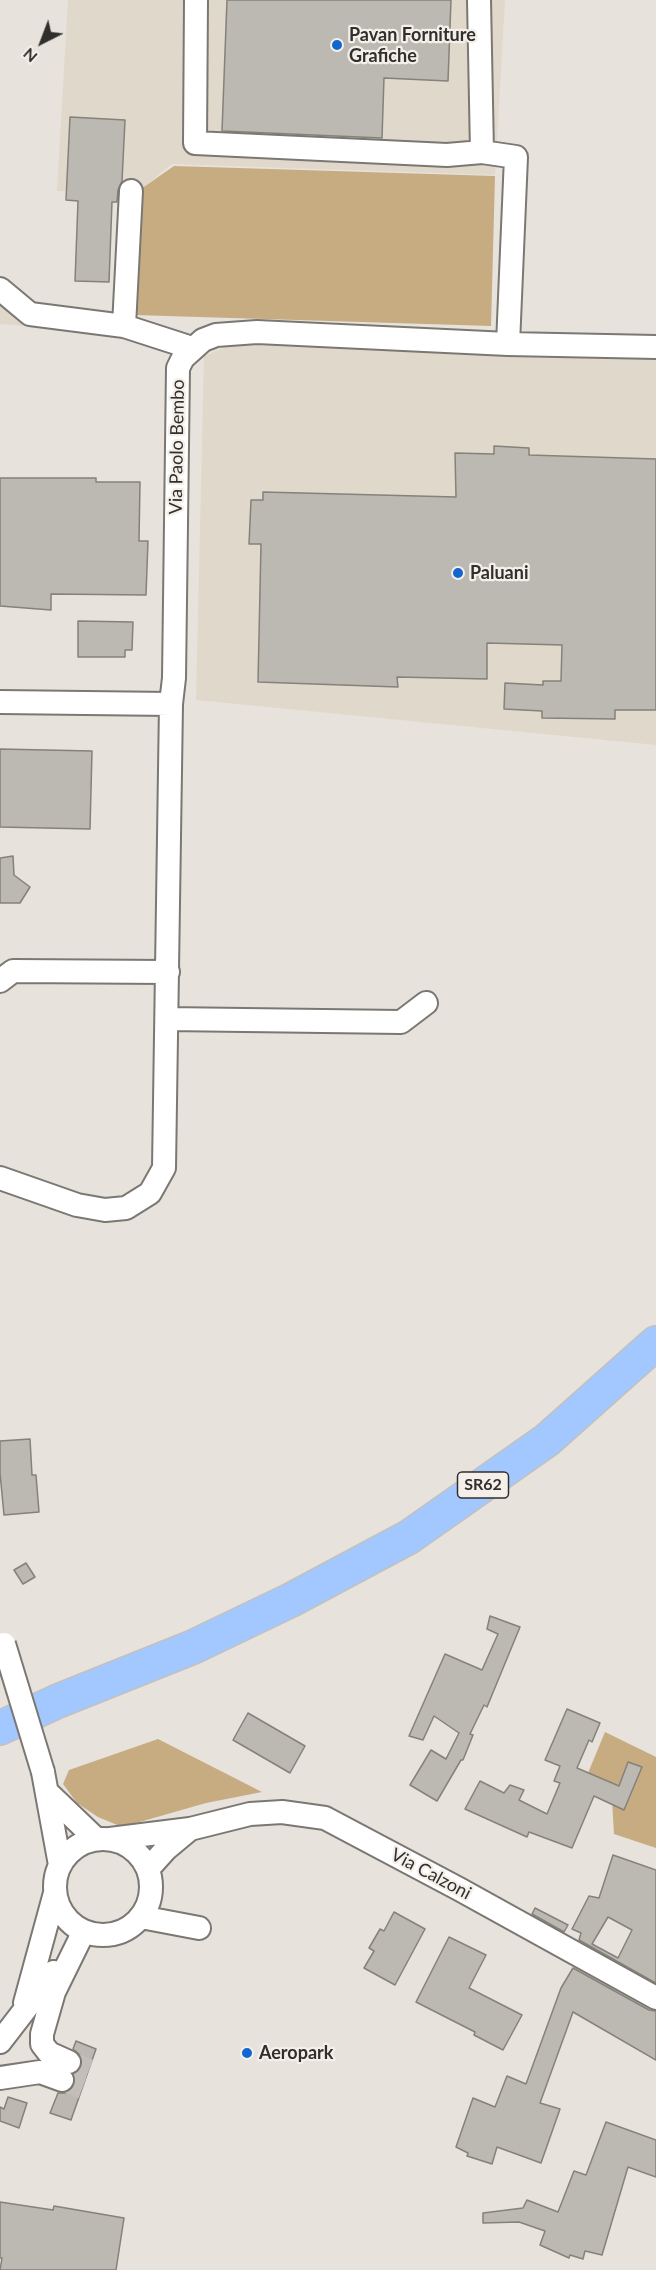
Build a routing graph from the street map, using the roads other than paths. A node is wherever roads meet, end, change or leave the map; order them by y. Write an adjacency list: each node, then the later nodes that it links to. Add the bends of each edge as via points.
1 (196, 0): 3 (street, via 195,143 447,155)
2 (479, 0): 3 (street)
3 (482, 152): 7 (street, via 516,157)
4 (131, 191): 6 (street)
5 (0, 289): 6 (street, via 30,314)
6 (124, 326): 9 (street)
7 (508, 344): 8 (street); 9 (street, via 257,332 216,334)
8 (656, 347)
9 (192, 348): 11 (street, Via Paolo Bembo, via 178,368)
10 (0, 702): 11 (street)
11 (171, 704): 12 (street, Via Paolo Bembo)
12 (168, 972): 13 (street, via 13,970); 15 (street, Via Paolo Bembo)
13 (0, 981)
14 (426, 1003): 15 (street, via 401,1022)
15 (167, 1019): 16 (street, Via Paolo Bembo, via 164,1168 150,1192 126,1208 105,1210 77,1205)
16 (0, 1178)
17 (656, 1343): 19 (highway, SR62, via 547,1440 410,1537 192,1647)
18 (2, 1638): 22 (street, bridge)
19 (58, 1701): 20 (highway, SR62); 21 (highway)
20 (0, 1717)
21 (0, 1728)
22 (45, 1782): 24 (street); 25 (street)
23 (190, 1829): 24 (street, Via Calzoni); 26 (street, Via Calzoni); 31 (street, Via Calzoni, via 261,1813 325,1818)
24 (103, 1839): 25 (street, via 75,1848); 26 (street, via 133,1849)
25 (60, 1864): 27 (street)
26 (148, 1869): 28 (street, via 150,1894)
27 (55, 1893): 30 (street, via 64,1916); 32 (street)
28 (141, 1917): 29 (street); 30 (street, via 115,1933)
29 (200, 1928)
30 (84, 1931): 32 (street); 34 (street, via 54,1992 42,2034 42,2044 65,2071)
31 (656, 1998)
32 (21, 2016): 33 (street)
33 (0, 2042)
34 (0, 2078)

